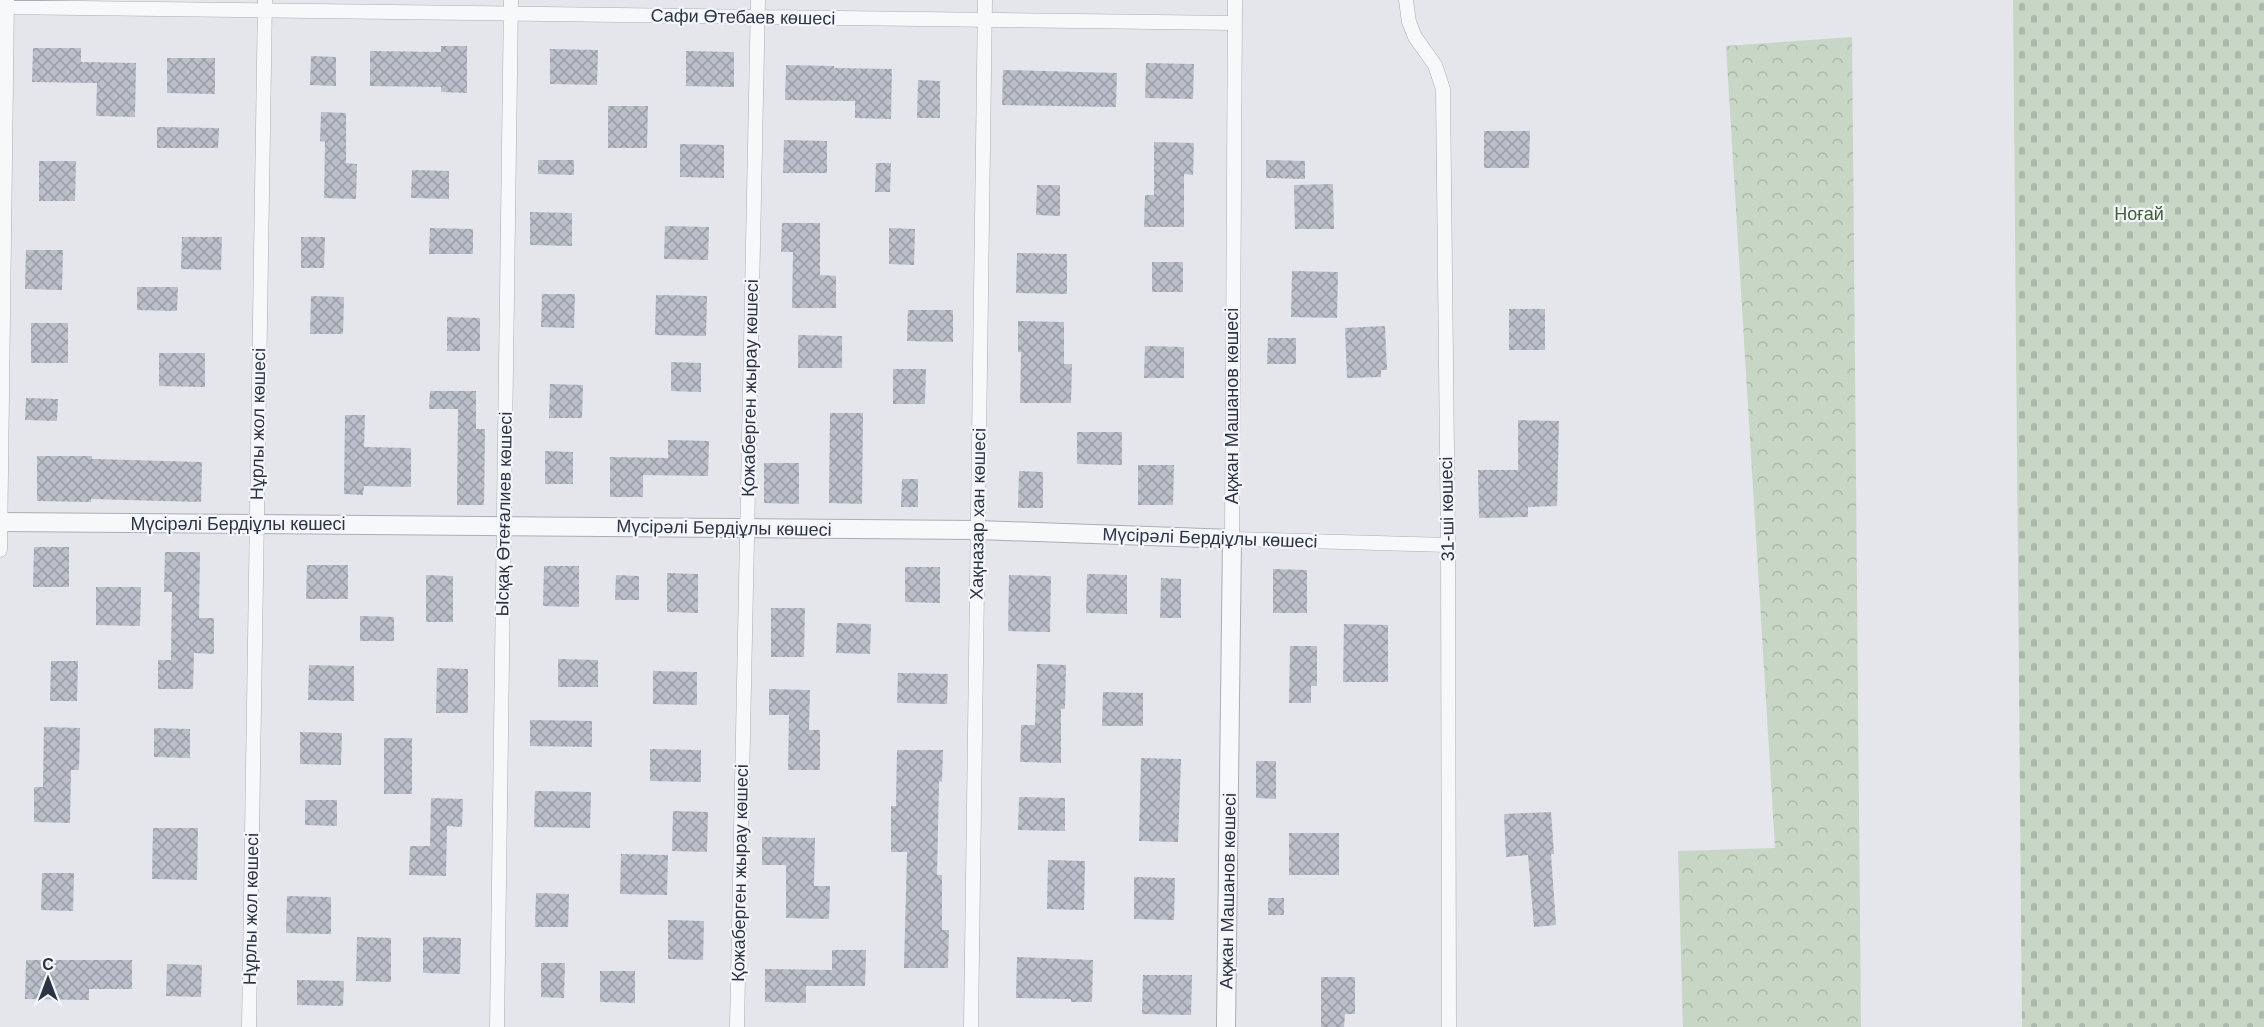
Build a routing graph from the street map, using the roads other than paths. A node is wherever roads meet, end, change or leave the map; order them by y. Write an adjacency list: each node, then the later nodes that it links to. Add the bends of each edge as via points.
1 (758, 0): 8 (street, Қожаберген жырау көшесі)
2 (986, 0): 9 (street, Хақназар хан көшесі)
3 (1234, 0): 10 (street, Ақжан Машанов көшесі)
4 (1406, 0): 17 (street, 31-ші көшесі, via 1409,22 1435,65 1443,90)
5 (5, 5): 6 (street, Сафи Өтебаев көшесі); 11 (street)
6 (265, 5): 7 (street, Сафи Өтебаев көшесі); 12 (street, Нұрлы жол көшесі)
7 (511, 7): 8 (street, Сафи Өтебаев көшесі); 13 (street, Ысқақ Өтеғалиев көшесі)
8 (758, 18): 9 (street, Сафи Өтебаев көшесі); 14 (street, Қожаберген жырау көшесі)
9 (985, 21): 10 (street, Сафи Өтебаев көшесі); 15 (street, Хақназар хан көшесі)
10 (1234, 23): 16 (street, Ақжан Машанов көшесі)
11 (0, 522): 12 (street, Мүсірәлі Бердіұлы көшесі); 18 (street)
12 (257, 524): 13 (street, Мүсірәлі Бердіұлы көшесі); 19 (street, Нұрлы жол көшесі)
13 (504, 526): 14 (street, Мүсірәлі Бердіұлы көшесі); 20 (street, Ысқақ Өтеғалиев көшесі)
14 (747, 528): 15 (street, Мүсірәлі Бердіұлы көшесі); 21 (street, Қожаберген жырау көшесі)
15 (978, 530): 16 (street, Мүсірәлі Бердіұлы көшесі); 22 (street, Хақназар хан көшесі)
16 (1232, 539): 17 (street, Мүсірәлі Бердіұлы көшесі); 23 (street, Ақжан Машанов көшесі)
17 (1448, 545): 24 (street, 31-ші көшесі)
18 (0, 550)
19 (249, 1027)
20 (497, 1027)
21 (737, 1027)
22 (971, 1027)
23 (1226, 1027)
24 (1449, 1027)

